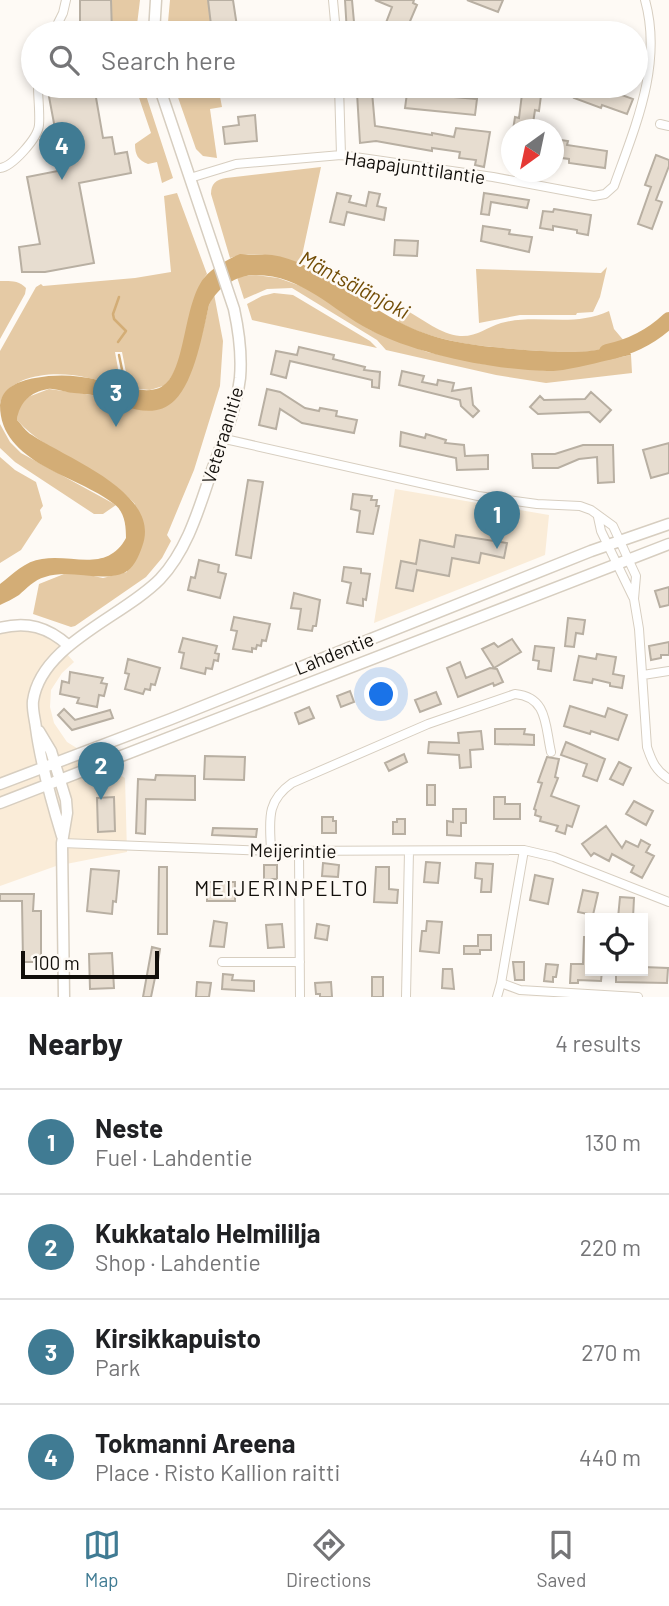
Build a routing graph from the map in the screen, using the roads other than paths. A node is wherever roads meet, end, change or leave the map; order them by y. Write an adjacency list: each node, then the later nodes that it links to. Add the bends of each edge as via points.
1 (66, 0): 5 (street)
2 (156, 0): 6 (main road)
3 (333, 0): 7 (street)
4 (645, 0): 8 (street, Haapajunttilantie, via 650,21)
5 (59, 21)
6 (155, 21)
7 (335, 21)
8 (648, 57)
9 (38, 98): 14 (street, via 39,126 25,150 7,168)
10 (163, 98): 15 (main road, Veteraanitie)
11 (339, 98): 13 (street)
12 (644, 98): 13 (street, Haapajunttilantie, via 614,186 605,194 594,196)
13 (341, 155): 15 (street, Haapajunttilantie, via 236,164)
14 (0, 168)
15 (190, 178): 16 (main road, Veteraanitie, via 237,323 241,361)
16 (225, 439): 17 (street, via 478,496 580,506); 26 (main road, Veteraanitie, via 174,563 148,590)
17 (598, 517): 19 (street, via 614,526); 21 (street)
18 (669, 524): 19 (main road, Lahdentie)
19 (621, 540): 21 (main road, Lahdentie); 22 (street)
20 (669, 544): 22 (main road, Lahdentie)
21 (608, 545): 23 (street); 31 (main road, Lahdentie)
22 (630, 560): 23 (main road, Lahdentie); 24 (street, via 636,576)
23 (618, 564): 24 (street); 34 (main road, Lahdentie)
24 (634, 599): 28 (street)
25 (0, 628): 26 (main road, via 34,625)
26 (69, 646): 29 (main road, Veteraanitie, via 47,666 35,693)
27 (669, 671): 28 (street)
28 (643, 675): 33 (street, via 647,747 659,773)
29 (36, 725): 31 (main road, Veteraanitie); 32 (main road, Veteraanitie)
30 (551, 752): 40 (street, via 541,707 535,699 515,694 292,783 282,790 269,813)
31 (55, 762): 32 (main road, Lahdentie); 34 (main road, Veteraanitie)
32 (42, 768): 35 (main road, Lahdentie); 36 (main road, Veteraanitie)
33 (669, 779)
34 (62, 781): 36 (main road, Lahdentie); 38 (main road, Veteraanitie, via 67,813)
35 (0, 784)
36 (47, 785): 37 (main road, Lahdentie); 38 (main road, Veteraanitie)
37 (0, 803)
38 (62, 839): 40 (street, Meijerintie); 47 (main road)
39 (524, 850): 42 (street, Meijerintie); 43 (street, Meijerintie, via 555,857); 46 (street)
40 (271, 851): 41 (street, Meijerintie)
41 (299, 851): 42 (street, Meijerintie); 45 (street)
42 (410, 851): 49 (street)
43 (669, 902)
44 (222, 962): 45 (street)
45 (300, 962): 48 (street)
46 (501, 983): 50 (street); 51 (street, via 520,990)
47 (64, 997)
48 (300, 997)
49 (406, 997)
50 (497, 997)
51 (638, 997)

